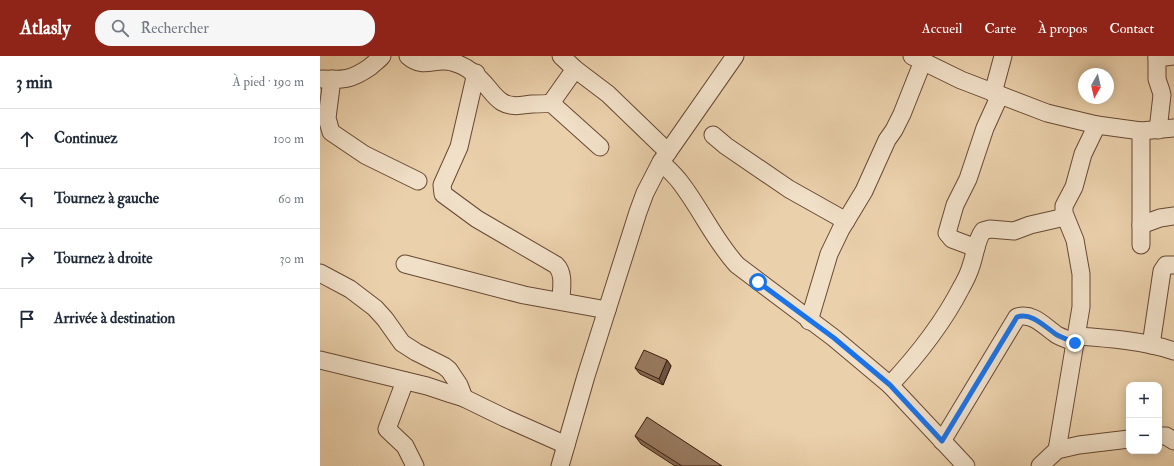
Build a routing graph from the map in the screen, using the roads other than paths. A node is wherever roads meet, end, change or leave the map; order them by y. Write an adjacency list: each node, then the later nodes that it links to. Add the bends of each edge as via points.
1 (382, 56): 11 (street, via 352,78)
2 (408, 56): 10 (street, via 424,64 454,62)
3 (561, 56): 9 (street)
4 (735, 56): 18 (street)
5 (1003, 56): 12 (street)
6 (1174, 56): 7 (street)
7 (1157, 57): 15 (street, via 1157,79 1162,95)
8 (917, 59): 12 (street); 22 (street, via 897,125)
9 (575, 69): 13 (street); 18 (street, via 608,94)
10 (476, 73): 13 (street, via 502,102 513,106); 29 (street, via 458,147 442,185 443,194 477,219 556,265 562,276)
11 (326, 79): 19 (street, via 327,118 331,132 365,155)
12 (997, 94): 14 (street, via 1047,113); 25 (street, via 947,233 952,239)
13 (551, 104): 17 (street)
14 (1097, 125): 15 (street); 21 (street, via 1083,154 1074,187 1064,206)
15 (1158, 130): 23 (street)
16 (713, 135): 22 (street, via 789,189)
17 (600, 147)
18 (664, 157): 30 (street, via 645,193); 31 (street, via 726,253 737,265)
19 (418, 181)
20 (1174, 216): 23 (street)
21 (1065, 217): 25 (street, via 1016,230 986,230 981,233); 32 (street, via 1075,240 1081,274 1081,307)
22 (846, 221): 31 (street, via 829,254)
23 (1141, 225): 24 (street)
24 (1140, 245)
25 (976, 248): 37 (street, via 961,288 941,322)
26 (405, 264): 29 (street, via 524,295)
27 (1174, 265): 33 (street, via 1166,265 1162,271)
28 (320, 273): 38 (street, via 350,289 375,308 402,343 449,370)
29 (560, 301): 30 (street)
30 (607, 310): 43 (street)
31 (809, 320): 37 (street)
32 (1076, 339): 33 (street, via 1113,339); 41 (street, via 1058,335 1035,319 1023,315 1017,317); 44 (street)
33 (1151, 345): 34 (street)
34 (1174, 351)
35 (320, 360): 36 (street)
36 (405, 381): 38 (street); 45 (street, via 387,429 406,448)
37 (890, 385): 41 (street)
38 (464, 398): 43 (street)
39 (1162, 436): 42 (street)
40 (1126, 439): 44 (street, via 1074,445)
41 (942, 441): 47 (street)
42 (1174, 441)
43 (566, 446): 46 (street)
44 (1049, 460)
45 (415, 466)
46 (560, 466)
47 (966, 466)

